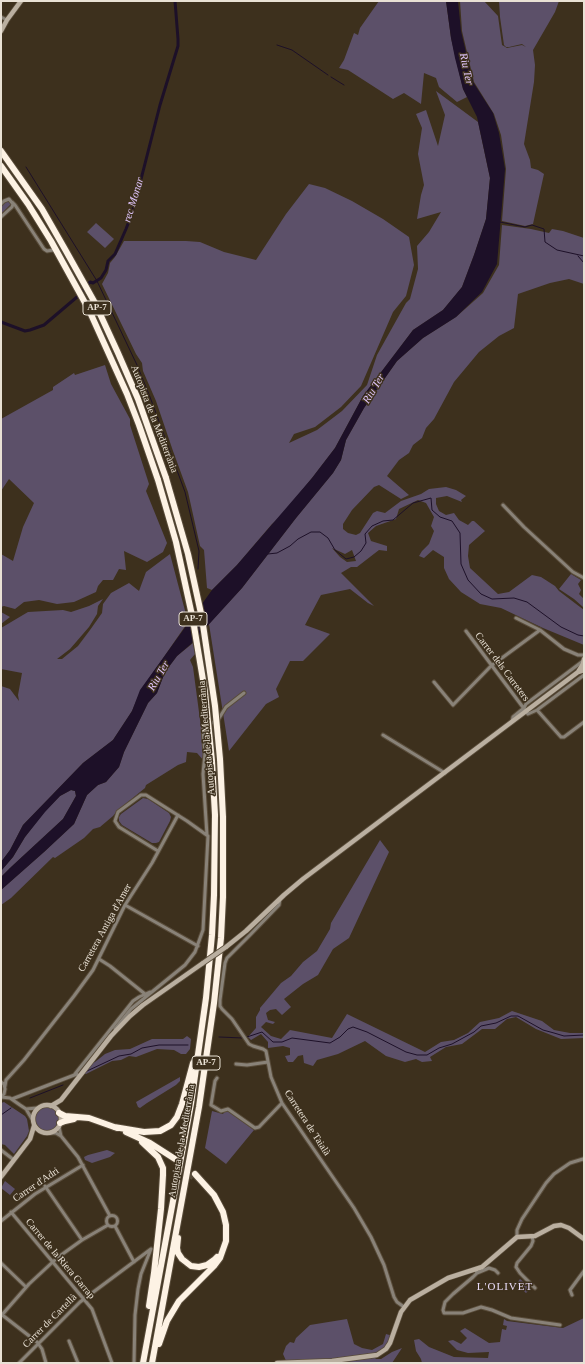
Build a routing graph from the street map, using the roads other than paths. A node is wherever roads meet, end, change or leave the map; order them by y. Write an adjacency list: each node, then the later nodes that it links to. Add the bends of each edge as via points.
1 (21, 1): 3 (main road)
2 (1, 17): 3 (street)
3 (7, 20): 4 (main road)
4 (1, 31)
5 (1, 151): 72 (highway, Autopista de la Mediterrània / AP-7, bridge, via 42,209 76,266 132,386 166,478 188,554 202,618 220,759 224,856 221,938 214,1003 205,1072)
6 (1, 166): 38 (highway, Autopista de la Mediterrània / AP-7, bridge, via 51,241 89,310 139,425 176,542 193,620 205,697 215,815 214,896)
7 (12, 202): 8 (street, via 8,199); 9 (street, via 12,207); 10 (street, via 44,249 48,252)
8 (1, 204)
9 (1, 217)
10 (53, 250)
11 (503, 506): 12 (street, via 573,572)
12 (584, 578)
13 (516, 618): 14 (street)
14 (540, 630): 16 (street, via 564,649); 19 (street)
15 (466, 631): 19 (street, Carrer dels Carreters)
16 (578, 655): 17 (street); 18 (street)
17 (584, 655)
18 (583, 663): 21 (main road); 25 (street, via 526,704)
19 (491, 666): 23 (street, via 454,705); 25 (street, Carrer dels Carreters)
20 (584, 670): 21 (main road)
21 (578, 672): 25 (main road)
22 (584, 675): 26 (street)
23 (434, 682)
24 (244, 693): 31 (street, via 229,704 218,720 203,730)
25 (525, 710): 26 (street, via 528,714); 29 (main road)
26 (537, 710): 27 (street, via 561,737)
27 (584, 722)
28 (383, 735): 29 (street)
29 (444, 773): 33 (main road)
30 (178, 815): 31 (street); 32 (street, Carretera Antiga d'Amer); 32 (street, via 144,795 118,812 115,821 119,827)
31 (208, 836): 35 (street, via 205,921)
32 (158, 851): 34 (street, Carretera Antiga d'Amer)
33 (280, 899): 39 (main road, bridge, via 226,947 143,1005); 40 (street, Carretera de Taialà, via 279,905 227,958 220,1000 221,1008 249,1044 265,1050)
34 (125, 905): 35 (street); 36 (street, Carretera Antiga d'Amer)
35 (198, 946): 37 (street, via 185,965)
36 (99, 959): 37 (street); 45 (street, Carretera Antiga d'Amer, via 74,996)
37 (146, 995): 39 (street, via 127,1014); 43 (street, via 131,1003)
38 (202, 1032): 60 (highway, via 186,1094 174,1122 156,1132); 97 (highway, Autopista de la Mediterrània / AP-7)
39 (111, 1036): 42 (main road)
40 (268, 1062): 41 (street); 52 (street, Carretera de Taialà, via 271,1077)
41 (236, 1064)
42 (83, 1072): 43 (street); 51 (main road)
43 (75, 1074): 50 (street)
44 (216, 1078): 52 (street, via 211,1105 221,1111 228,1109 255,1128)
45 (6, 1080): 46 (street); 47 (street)
46 (1, 1081): 47 (street)
47 (5, 1086): 48 (street)
48 (5, 1091): 49 (street); 50 (street)
49 (1, 1097): 50 (street)
50 (11, 1099): 55 (street)
51 (61, 1100): 53 (main road); 56 (main road)
52 (282, 1103): 92 (street, Carretera de Taialà, via 354,1208 384,1265 394,1297)
53 (51, 1106): 54 (main road); 56 (main road)
54 (37, 1108): 55 (street); 57 (main road)
55 (26, 1109): 57 (street)
56 (59, 1112): 58 (main road); 60 (highway, via 65,1116 89,1118)
57 (32, 1119): 59 (main road)
58 (59, 1125): 62 (main road); 63 (street); 65 (highway, via 76,1119 86,1121)
59 (34, 1126): 61 (main road); 64 (main road)
60 (114, 1127): 65 (highway, via 150,1143 175,1160)
61 (41, 1132): 62 (main road); 64 (main road)
62 (51, 1133): 63 (street)
63 (61, 1136): 69 (street)
64 (30, 1139): 67 (main road)
65 (142, 1142): 97 (highway, via 158,1157 163,1168 161,1209)
66 (1, 1150): 67 (street)
67 (14, 1160): 70 (main road)
68 (584, 1160): 79 (street, via 570,1162 546,1183 522,1219)
69 (83, 1165): 71 (street, Carrer d'Adri); 74 (street)
70 (1, 1177)
71 (45, 1186): 73 (street, Carrer d'Adri); 81 (street)
72 (184, 1189): 103 (highway, Autopista de la Mediterrània / AP-7); 104 (highway, via 178,1243 178,1253 182,1259 191,1266 204,1267 214,1260 224,1235 215,1202 194,1176 214,1195 223,1212 226,1241 220,1258 179,1300 166,1321)
73 (11, 1212): 75 (street, Carrer d'Adri); 82 (street, Carrer de la Riera Garrap)
74 (110, 1216): 76 (street, via 107,1220); 77 (street, via 117,1220)
75 (1, 1221)
76 (108, 1225): 77 (street); 81 (street)
77 (115, 1226): 83 (street)
78 (532, 1236): 79 (main road); 80 (main road, via 561,1225); 89 (street, via 531,1246 516,1267)
79 (517, 1237): 86 (main road)
80 (584, 1239)
81 (82, 1240): 82 (street)
82 (53, 1262): 88 (street); 91 (street, Carrer de la Riera Garrap)
83 (134, 1262): 91 (street, Carrer de Cartellà); 102 (street, Carrer de Cartellà, via 151,1250 138,1289)
84 (1, 1263): 88 (street)
85 (584, 1271): 90 (street, via 570,1290)
86 (474, 1272): 87 (street, via 489,1268); 92 (main road, via 448,1278 412,1299); 94 (street, via 473,1277 445,1302 444,1313 463,1313 481,1307 511,1318)
87 (498, 1273)
88 (26, 1287): 93 (street)
89 (535, 1288)
90 (572, 1295)
91 (84, 1299): 96 (street, Carrer de Cartellà); 101 (street, Carrer de la Riera Garrap, via 92,1309)
92 (404, 1307): 105 (main road, via 390,1343 377,1355 332,1361)
93 (1, 1315): 96 (street)
94 (560, 1325)
95 (69, 1341): 100 (street)
96 (39, 1344): 98 (street, Carrer de Cartellà); 99 (street)
97 (144, 1361)
98 (19, 1363)
99 (46, 1363)
100 (78, 1363)
101 (112, 1363)
102 (134, 1363)
103 (152, 1363)
104 (155, 1363)
105 (277, 1363)

